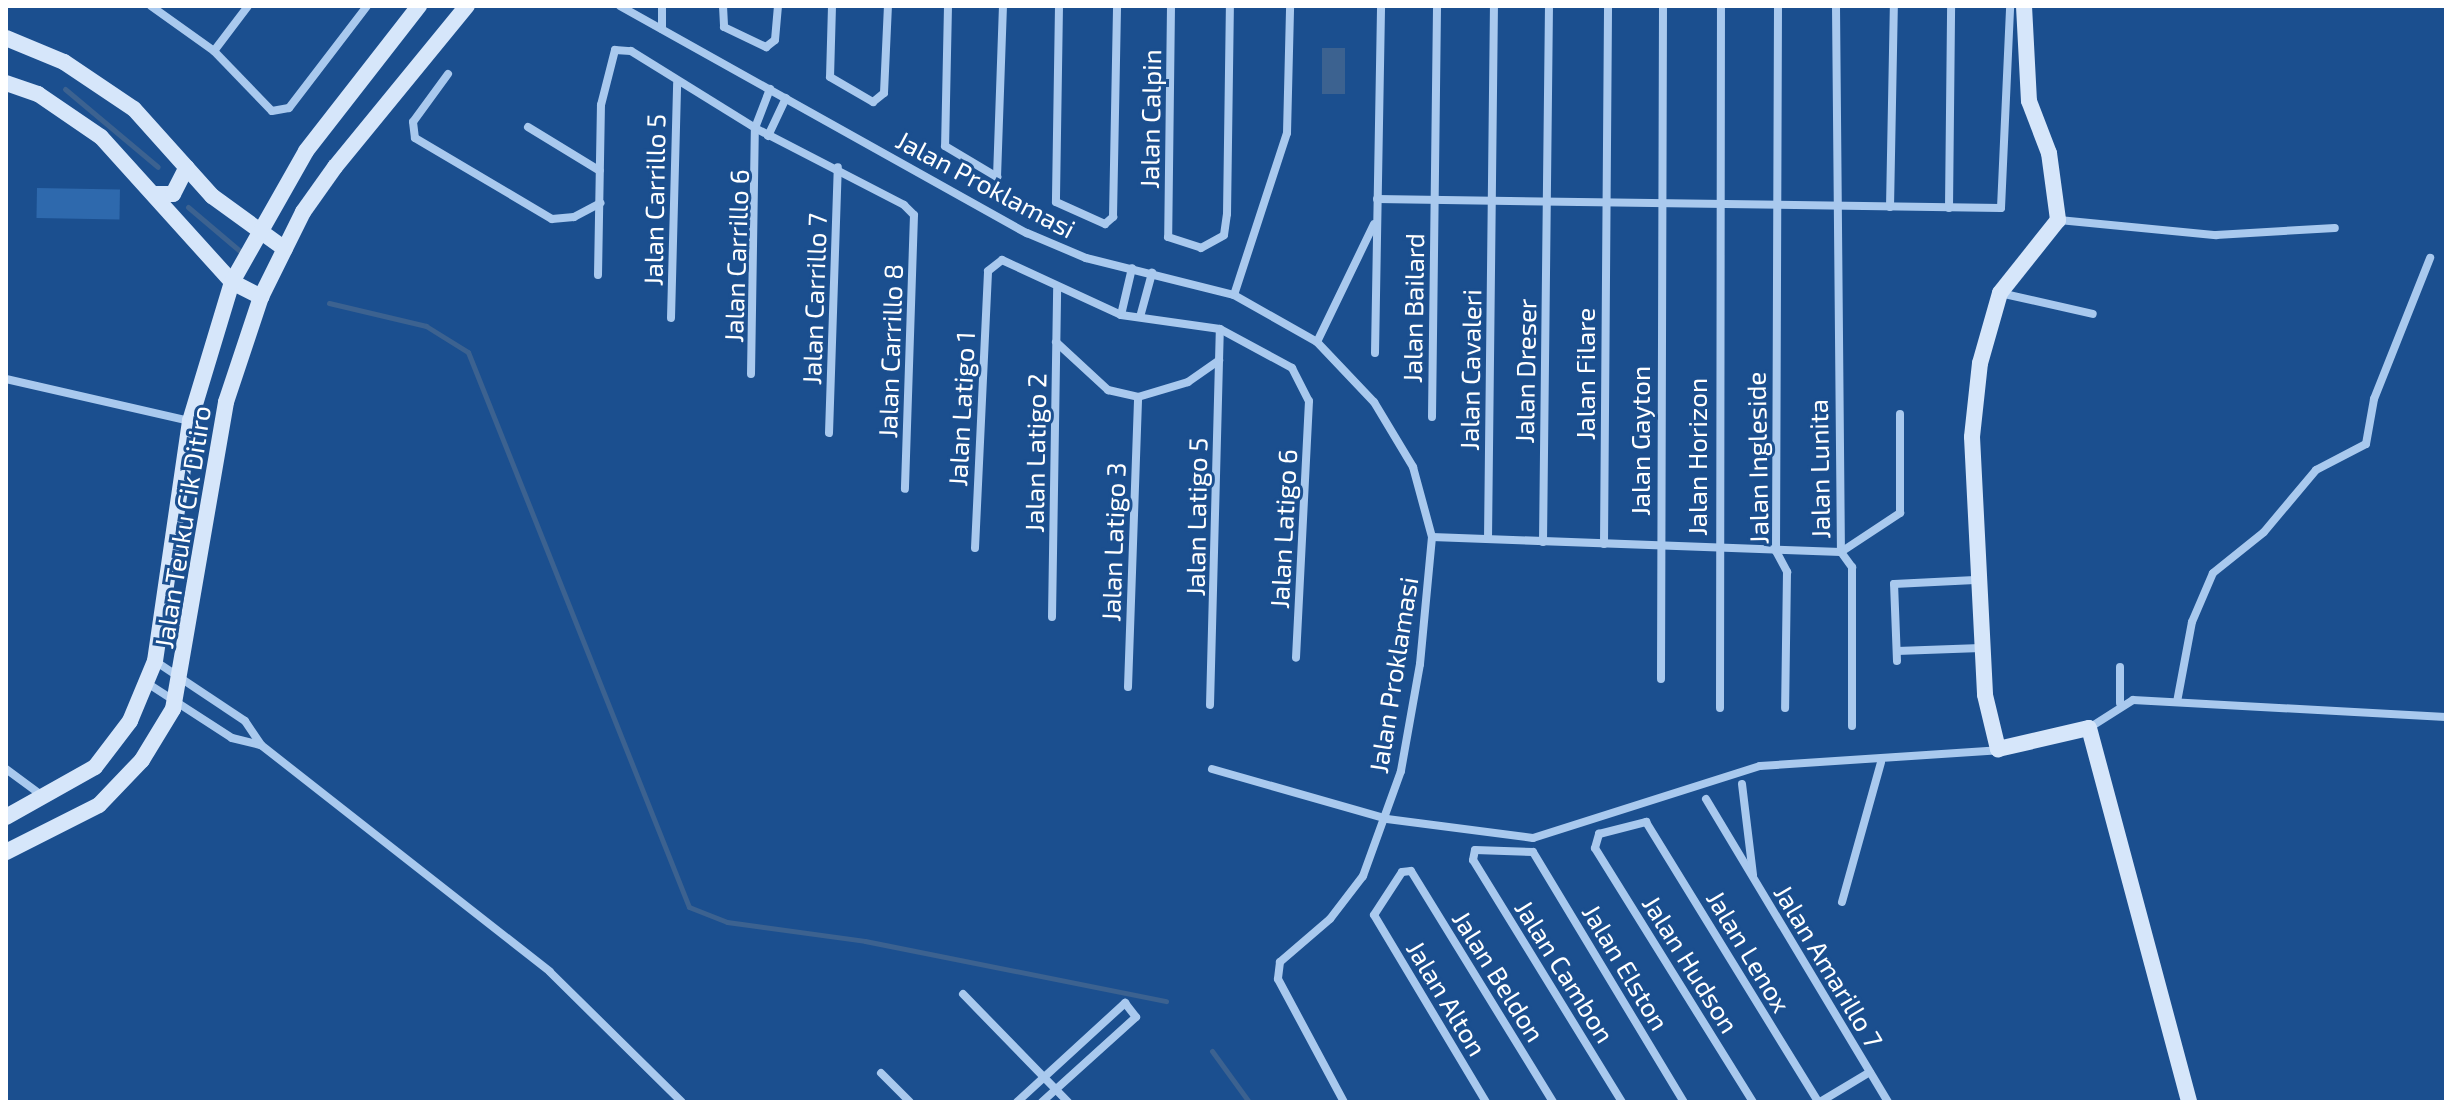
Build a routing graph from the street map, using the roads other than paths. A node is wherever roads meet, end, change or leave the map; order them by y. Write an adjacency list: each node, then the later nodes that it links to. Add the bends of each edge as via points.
1 (151, 6): 34 (street)
2 (248, 6): 34 (street)
3 (367, 6): 34 (street, via 289,108 272,111)
4 (419, 6): 63 (street, Jalan Teuku Cik Ditiro, via 306,151)
5 (467, 6): 64 (street, Jalan Teuku Cik Ditiro, via 335,167)
6 (620, 6): 32 (street, Jalan Proklamasi)
7 (662, 6): 32 (street)
8 (778, 6): 31 (street, via 773,44 759,46 724,27)
9 (832, 6): 10 (street, via 830,68 839,87 873,102 884,93)
10 (888, 6)
11 (948, 6): 12 (street, via 944,141 992,177 1002,169)
12 (1003, 6)
13 (1059, 6): 14 (street, via 1056,198 1060,209 1105,224 1113,217)
14 (1117, 6)
15 (1171, 6): 16 (street, Jalan Calpin, via 1168,233 1174,242 1216,245 1227,214)
16 (1230, 6)
17 (1290, 6): 72 (street, via 1287,133)
18 (1381, 6): 48 (street)
19 (1437, 6): 49 (street, Jalan Bailard)
20 (1494, 6): 50 (street, Jalan Cavaleri)
21 (1549, 6): 51 (street, Jalan Dreser)
22 (1608, 6): 53 (street, Jalan Filare)
23 (1663, 6): 54 (street, Jalan Gayton)
24 (1721, 6): 55 (street, Jalan Horizon)
25 (1778, 6): 56 (street, Jalan Ingleside)
26 (1836, 6): 57 (street, Jalan Lunita)
27 (1894, 6): 58 (street)
28 (1951, 6): 59 (street)
29 (2010, 6): 59 (street, via 2006,193 1994,210)
30 (2024, 6): 61 (street, via 2029,101 2049,153)
31 (723, 8)
32 (662, 29): 38 (street, Jalan Proklamasi)
33 (6, 38): 44 (street, via 64,62 134,109)
34 (214, 51)
35 (448, 74): 52 (street, via 411,129 543,215 565,220)
36 (6, 83): 47 (street, via 69,113)
37 (677, 83): 41 (street); 46 (street, via 631,51 615,50); 77 (street, Jalan Carrillo 5)
38 (770, 89): 39 (street, Jalan Proklamasi); 41 (street)
39 (786, 98): 42 (street); 66 (street, Jalan Proklamasi, via 1027,233)
40 (528, 127): 46 (street)
41 (755, 128): 42 (street); 43 (street)
42 (770, 135): 43 (street); 45 (street)
43 (760, 140): 83 (street, Jalan Carrillo 6)
44 (187, 167): 47 (street, via 173,194); 63 (street)
45 (838, 167): 89 (street, Jalan Carrillo 7); 90 (street, Jalan Carrillo 8, via 914,215)
46 (600, 171): 52 (street)
47 (155, 194): 69 (street)
48 (1377, 199): 49 (street); 60 (street)
49 (1434, 200): 50 (street); 87 (street, Jalan Bailard)
50 (1492, 201): 51 (street); 92 (street, Jalan Cavaleri)
51 (1547, 202): 53 (street); 93 (street, Jalan Dreser)
52 (600, 203): 68 (street)
53 (1606, 203): 54 (street); 94 (street, Jalan Filare)
54 (1662, 204): 55 (street); 95 (street, Jalan Gayton)
55 (1718, 205): 56 (street); 97 (street, Jalan Horizon)
56 (1775, 206): 57 (street); 98 (street, Jalan Ingleside)
57 (1835, 207): 58 (street); 99 (street, Jalan Lunita)
58 (1890, 207): 59 (street)
59 (1949, 208)
60 (1376, 218): 80 (street); 81 (street)
61 (2058, 220): 62 (street, via 2216,235); 71 (street)
62 (2335, 228)
63 (256, 231): 64 (street); 69 (street, Jalan Teuku Cik Ditiro)
64 (285, 249): 73 (street, Jalan Teuku Cik Ditiro)
65 (2430, 258): 113 (street, via 2374,399 2366,444 2316,470 2264,532 2213,573 2192,622)
66 (1132, 268): 67 (street, Jalan Proklamasi); 75 (street)
67 (1152, 273): 72 (street, Jalan Proklamasi); 76 (street)
68 (598, 275)
69 (232, 282): 73 (street); 88 (street, Jalan Teuku Cik Ditiro)
70 (1057, 289): 75 (street); 79 (street, Jalan Latigo 2); 96 (street, Jalan Latigo 1, via 1002,260 988,271)
71 (2000, 293): 74 (street); 100 (street, via 1980,363 1972,437)
72 (1234, 295): 80 (street, Jalan Proklamasi)
73 (261, 297): 108 (street, Jalan Teuku Cik Ditiro, via 226,402)
74 (2093, 314)
75 (1121, 315): 76 (street)
76 (1140, 317): 78 (street)
77 (671, 318)
78 (1220, 329): 82 (street, Jalan Latigo 5); 104 (street, Jalan Latigo 6, via 1292,368 1309,401)
79 (1056, 342): 85 (street, via 1108,390); 101 (street, Jalan Latigo 2)
80 (1317, 342): 91 (street, Jalan Proklamasi, via 1374,402 1413,467)
81 (1375, 353)
82 (1219, 360): 85 (street, via 1188,382); 115 (street, Jalan Latigo 5)
83 (751, 374)
84 (6, 379): 88 (street)
85 (1138, 397): 111 (street, Jalan Latigo 3)
86 (1900, 414): 99 (street, via 1900,513)
87 (1432, 417)
88 (190, 421): 105 (street, Jalan Teuku Cik Ditiro)
89 (829, 433)
90 (905, 489)
91 (1432, 537): 92 (street); 130 (street, Jalan Proklamasi, via 1420,664)
92 (1488, 539): 93 (street)
93 (1543, 542): 94 (street)
94 (1604, 544): 95 (street)
95 (1660, 545): 97 (street); 109 (street, Jalan Gayton)
96 (975, 548)
97 (1716, 549): 98 (street); 116 (street, Jalan Horizon, via 1723,571)
98 (1776, 551): 99 (street); 117 (street, Jalan Ingleside, via 1787,572)
99 (1841, 552): 119 (street, Jalan Lunita, via 1852,567)
100 (1975, 580): 102 (street); 103 (street, via 1894,584)
101 (1052, 617)
102 (1981, 648): 103 (street); 122 (street)
103 (1897, 651): 106 (street)
104 (1296, 658)
105 (155, 661): 108 (street); 110 (street, Jalan Teuku Cik Ditiro)
106 (1897, 661)
107 (2120, 667): 114 (street)
108 (182, 674): 112 (street, Jalan Teuku Cik Ditiro); 121 (street, via 245,721)
109 (1661, 679)
110 (147, 683): 112 (street); 127 (street, Jalan Teuku Cik Ditiro, via 115,744)
111 (1128, 687)
112 (176, 698): 121 (street, via 232,738); 132 (street, Jalan Teuku Cik Ditiro, via 142,760 99,805)
113 (2177, 702): 114 (street); 118 (street)
114 (2120, 703): 120 (street)
115 (1210, 705)
116 (1720, 708)
117 (1785, 708)
118 (2446, 717)
119 (1852, 726)
120 (2089, 728): 122 (street); 155 (street)
121 (261, 745): 142 (street, via 550,972)
122 (1998, 749): 123 (street)
123 (1881, 762): 130 (street, via 1726,772 1655,805 1533,838); 135 (street)
124 (6, 769): 127 (street)
125 (1212, 769): 130 (street)
126 (1742, 784): 134 (street, Jalan Amarillo 7)
127 (46, 799): 129 (street, Jalan Teuku Cik Ditiro)
128 (1706, 799): 134 (street, Jalan Amarillo 7)
129 (6, 817)
130 (1387, 819): 147 (street, Jalan Proklamasi, via 1355,887 1280,962 1286,1006)
131 (1595, 848): 152 (street, Jalan Hudson); 153 (street, Jalan Lenox, via 1599,834 1646,822)
132 (6, 852)
133 (1533, 852): 150 (street, Jalan Cambon, via 1479,849 1473,860); 151 (street, Jalan Elston)
134 (1754, 880): 138 (street, Jalan Amarillo 7)
135 (1842, 902)
136 (1374, 915): 148 (street, Jalan Alton); 149 (street, Jalan Beldon, via 1376,902 1411,871)
137 (963, 994): 140 (street)
138 (1870, 1072): 153 (street); 154 (street, Jalan Amarillo 7)
139 (881, 1073): 143 (street)
140 (1045, 1076): 141 (street); 141 (street, via 1125,1003 1136,1017); 144 (street)
141 (1057, 1089): 145 (street); 146 (street)
142 (682, 1102)
143 (910, 1102)
144 (1017, 1102)
145 (1042, 1102)
146 (1068, 1102)
147 (1344, 1102)
148 (1486, 1102)
149 (1553, 1102)
150 (1622, 1102)
151 (1684, 1102)
152 (1753, 1102)
153 (1819, 1102)
154 (1888, 1102)
155 (2189, 1102)

